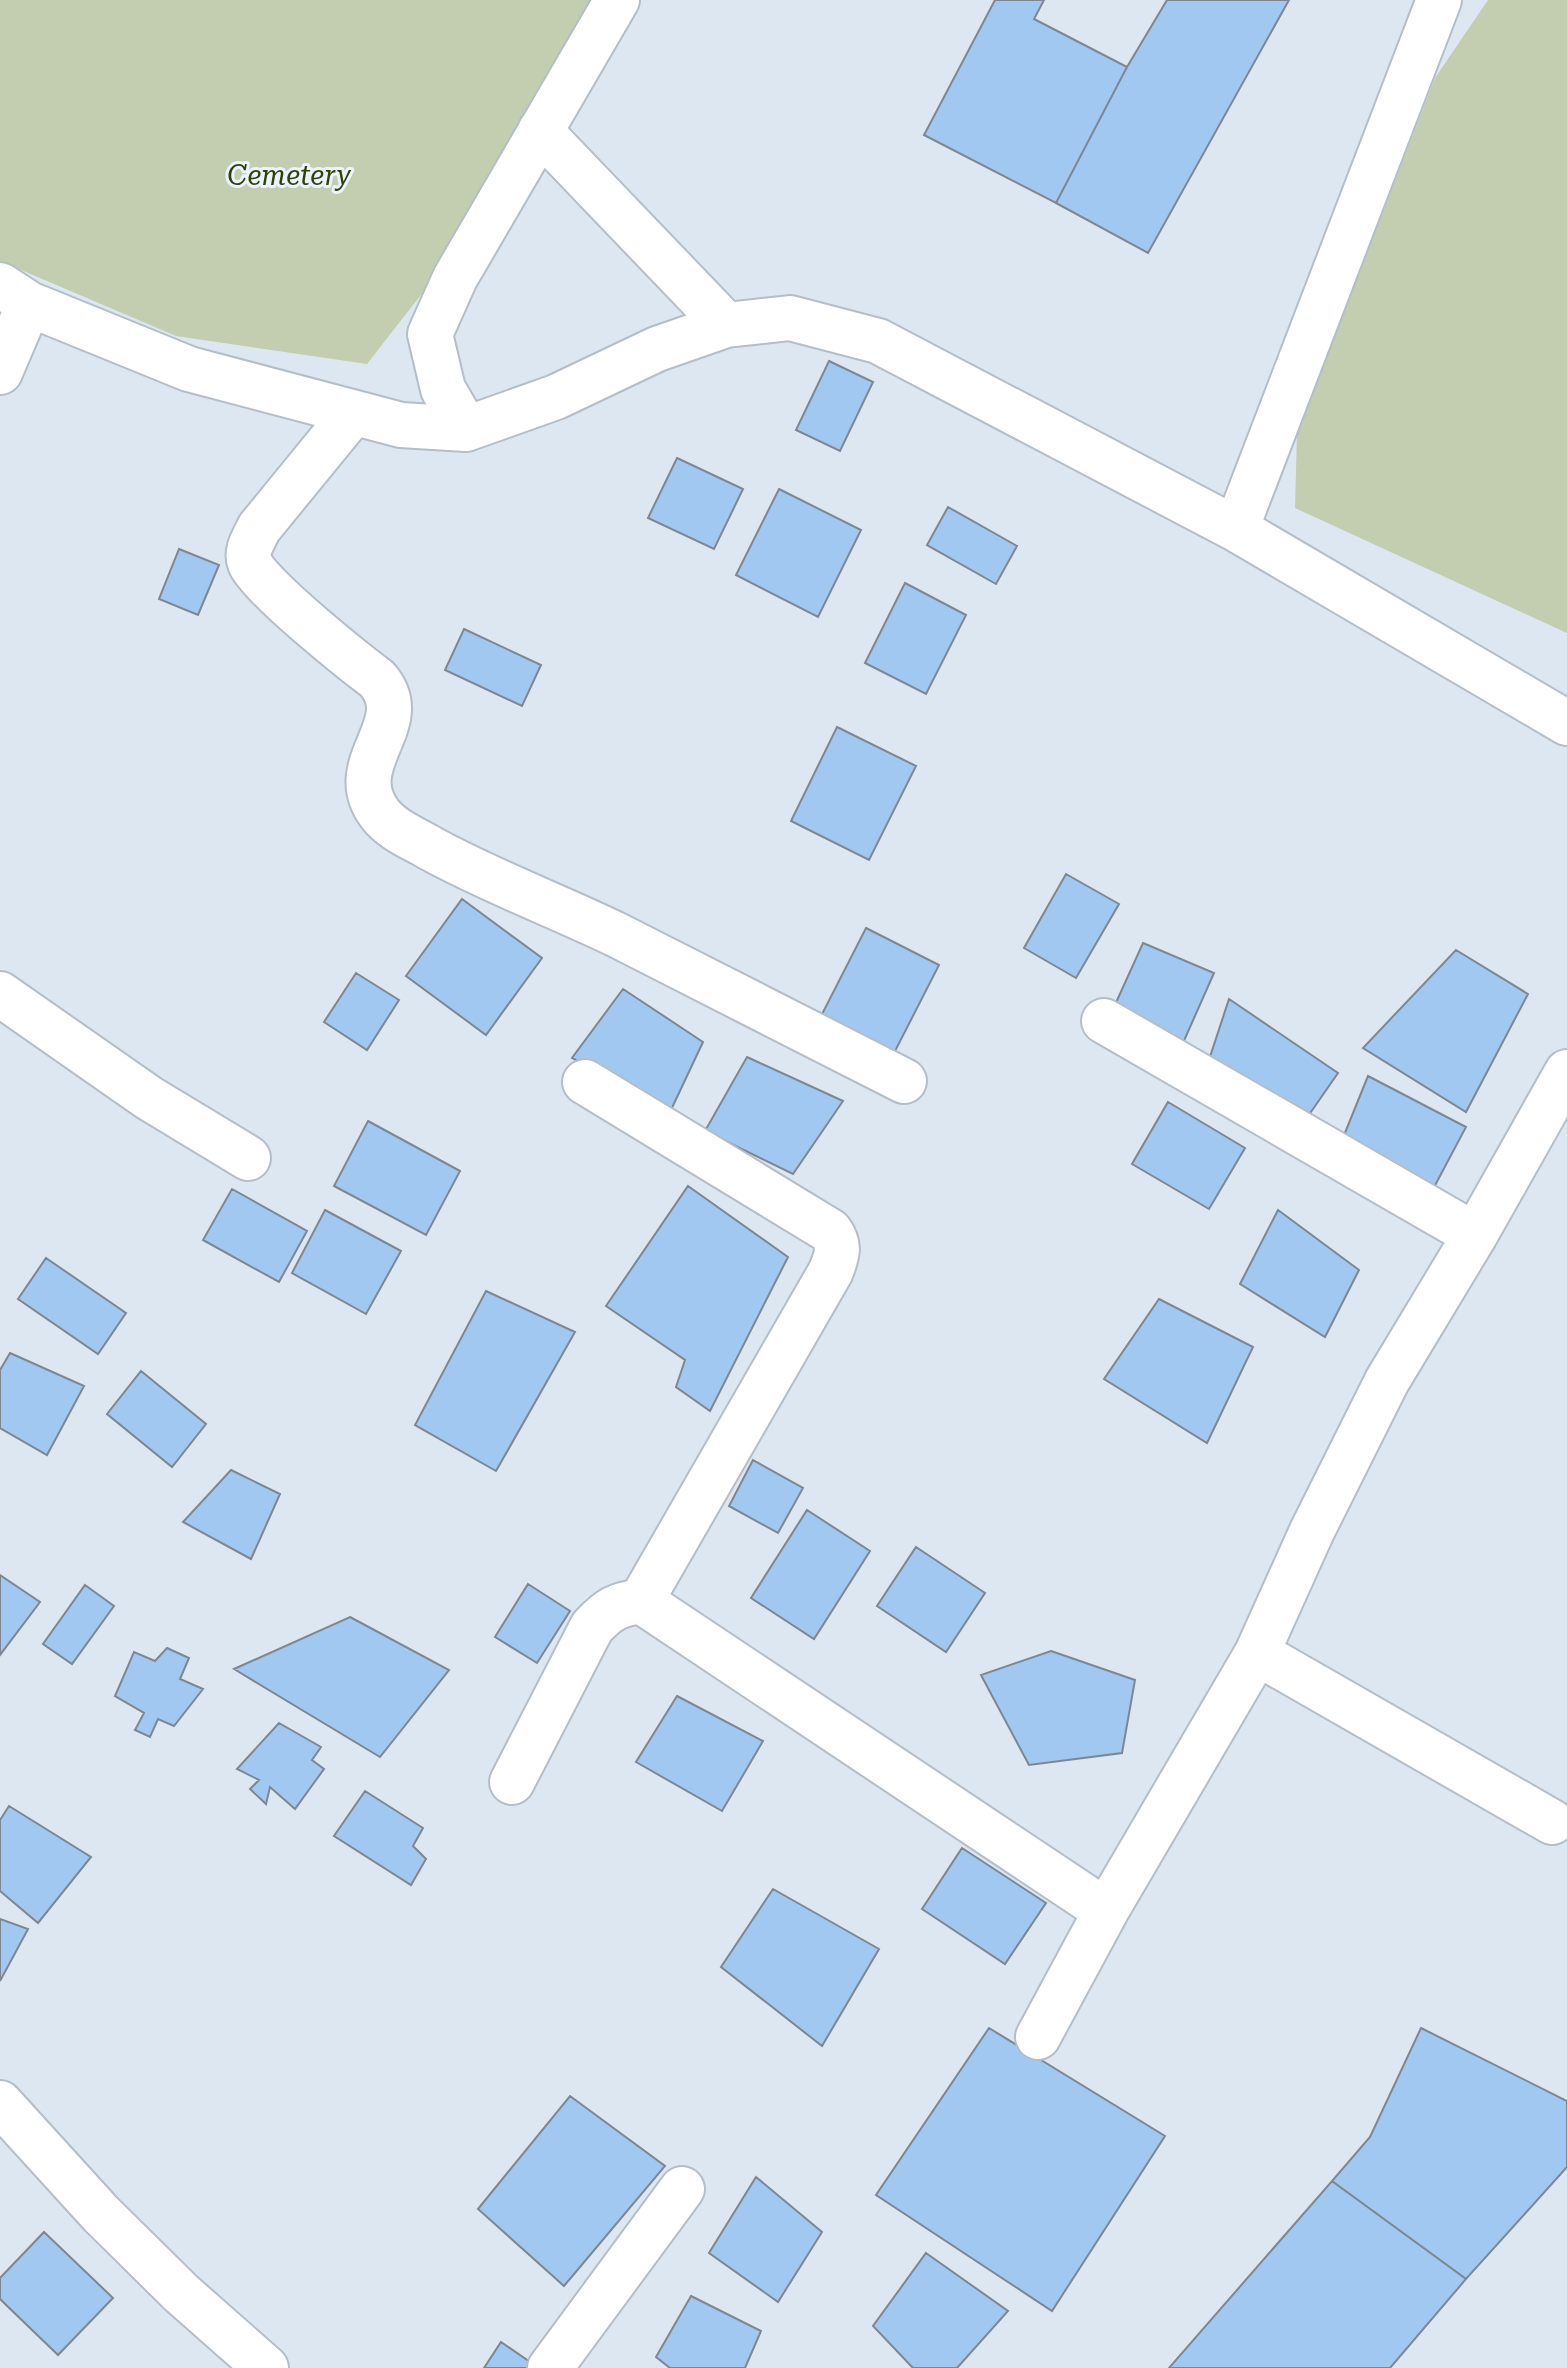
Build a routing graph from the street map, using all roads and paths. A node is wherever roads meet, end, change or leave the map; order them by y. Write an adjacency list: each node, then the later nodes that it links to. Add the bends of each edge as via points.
1 (617, 0): 3 (street)
2 (1439, 0): 9 (street)
3 (540, 131): 5 (street); 8 (street, via 455,278 430,334 443,389)
4 (14, 295): 6 (street); 7 (street, via 189,369)
5 (726, 325): 8 (street); 9 (street, via 790,318 878,341)
6 (0, 372)
7 (353, 413): 8 (street, via 401,425); 14 (street, via 259,528 248,560 266,585 388,691 389,719 367,786 382,816 464,866 615,934)
8 (466, 429)
9 (1236, 529): 10 (street)
10 (1567, 723)
11 (0, 994): 17 (street, via 149,1098)
12 (1104, 1021): 18 (street)
13 (1567, 1072): 16 (street)
14 (904, 1081)
15 (585, 1082): 19 (street, via 830,1231 837,1242 831,1271)
16 (1553, 1126): 18 (street)
17 (248, 1158)
18 (1475, 1235): 20 (street, via 1387,1381)
19 (641, 1601): 21 (street, via 619,1604 592,1627); 23 (street)
20 (1257, 1653): 22 (street); 23 (street)
21 (512, 1782)
22 (1552, 1822)
23 (1106, 1911): 24 (street)
24 (1038, 2037)
25 (0, 2103): 27 (street, via 121,2234)
26 (682, 2189): 28 (street)
27 (266, 2368)
28 (550, 2368)

